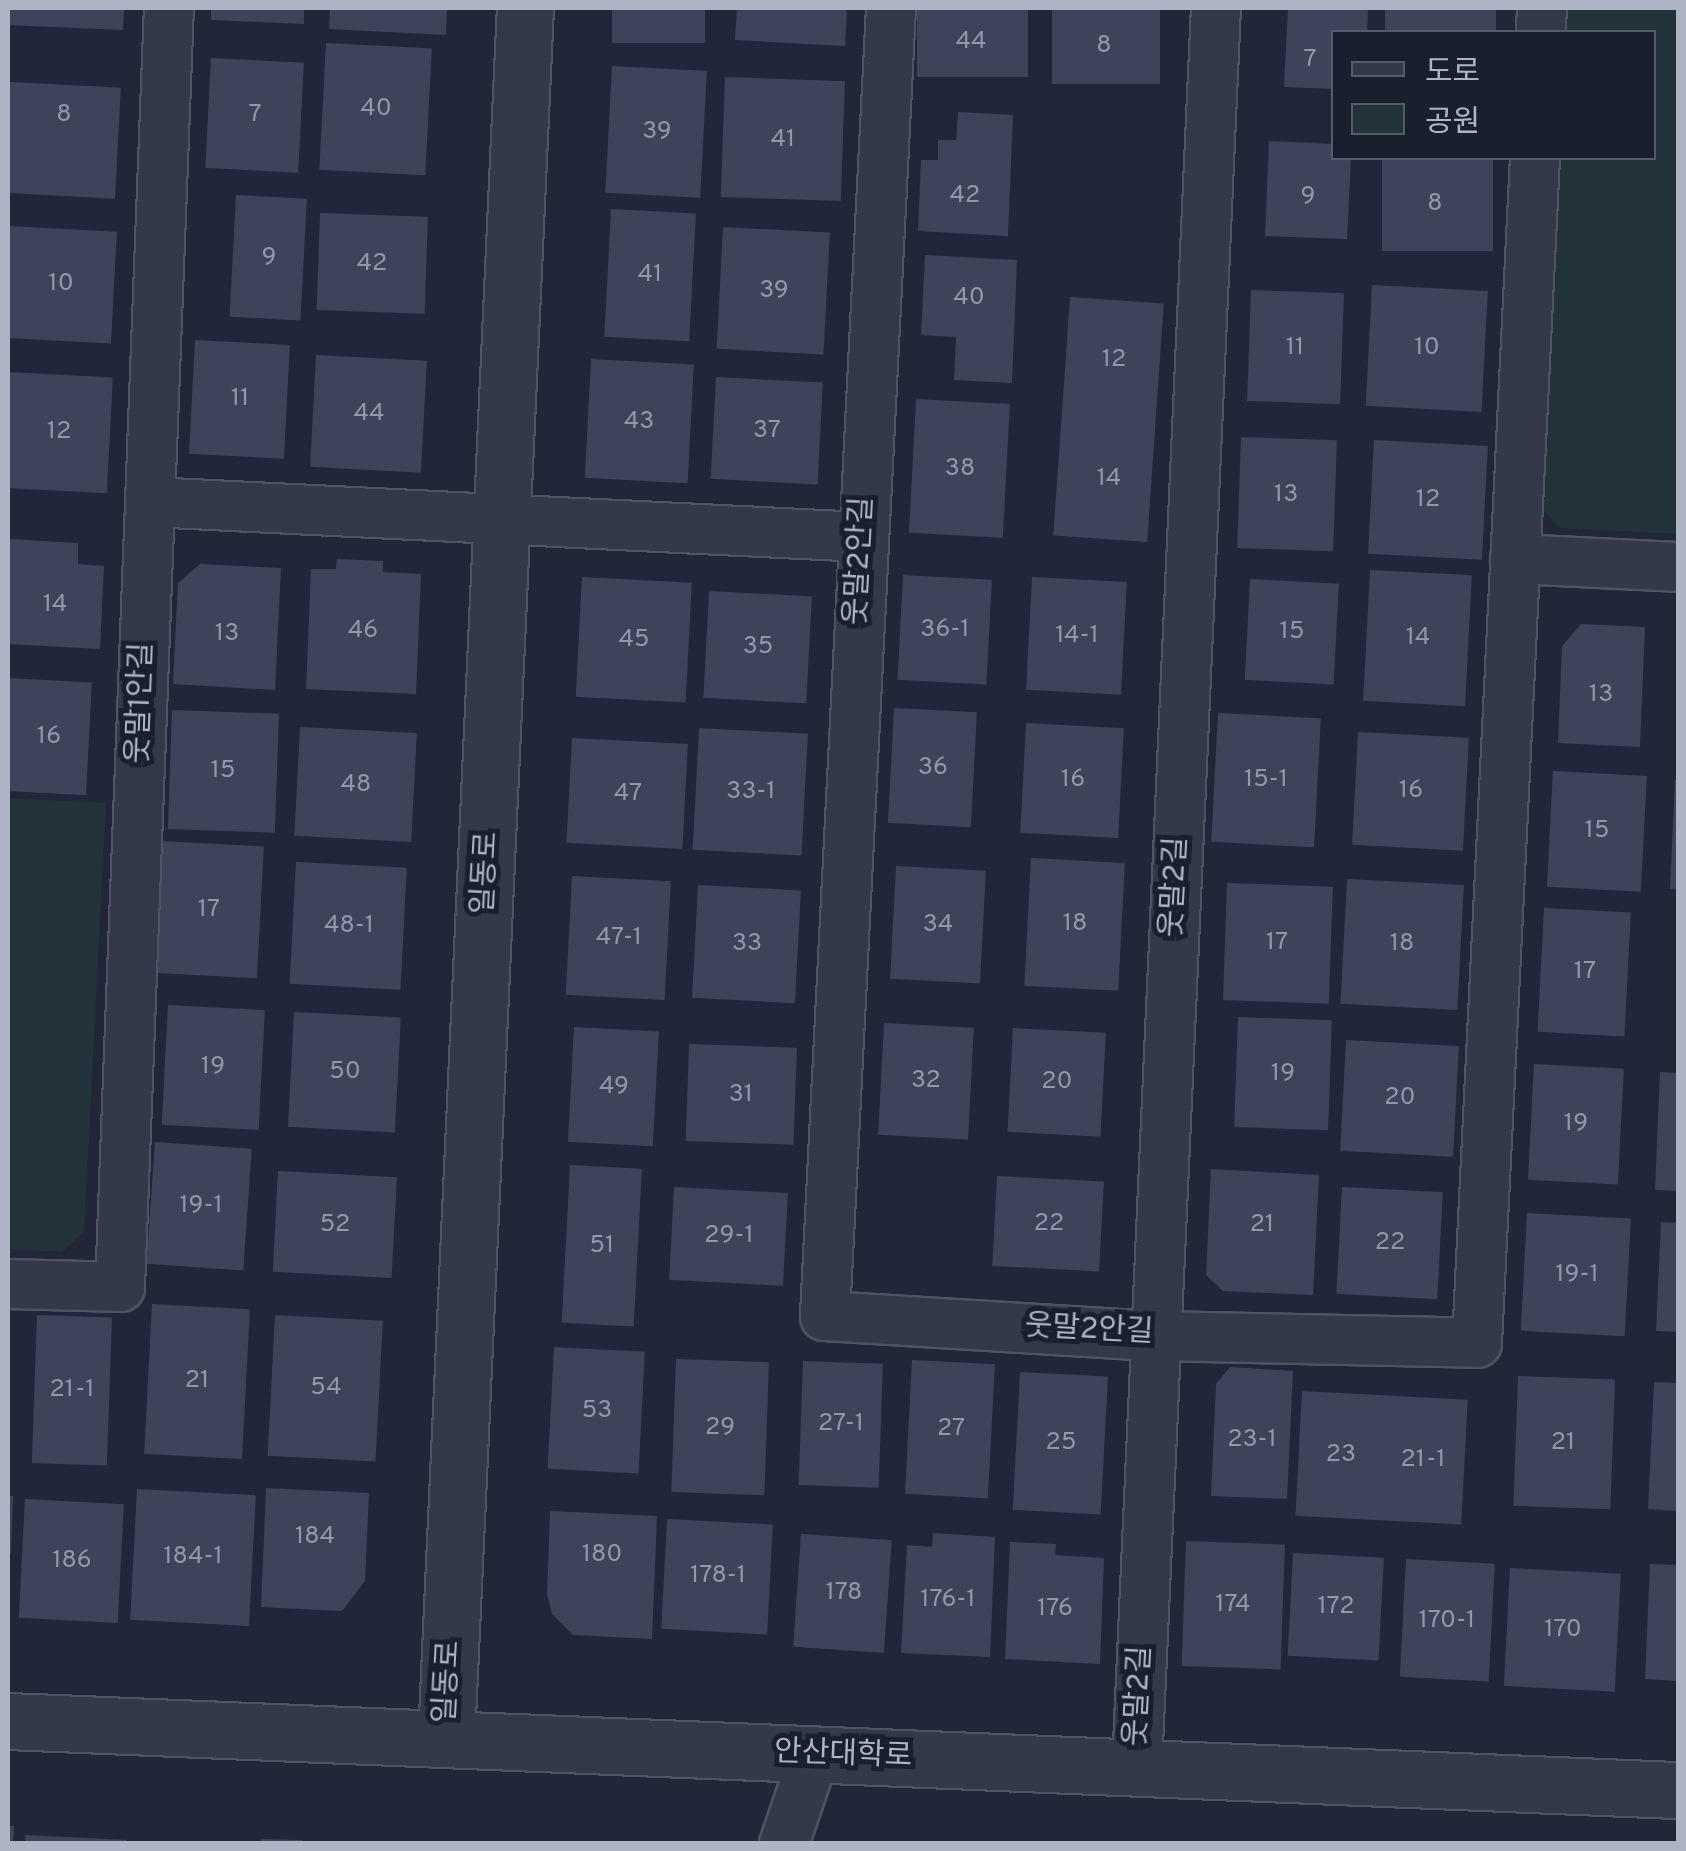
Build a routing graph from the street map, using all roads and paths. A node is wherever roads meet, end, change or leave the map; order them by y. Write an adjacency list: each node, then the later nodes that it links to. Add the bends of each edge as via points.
1 (169, 8): 6 (street, 웃말1안길)
2 (525, 8): 7 (street, 일동로)
3 (891, 8): 8 (street, 웃말2안길)
4 (1216, 8): 12 (street, 웃말2길)
5 (1535, 160): 9 (street, 웃말2안길)
6 (150, 502): 7 (street); 11 (street, 웃말1안길, via 120,1287)
7 (503, 520): 8 (street); 14 (street, 일동로)
8 (862, 538): 12 (street, 웃말2안길, via 825,1316)
9 (1515, 559): 10 (street); 12 (street, 웃말2안길, via 1477,1342)
10 (1678, 567)
11 (8, 1284)
12 (1156, 1336): 16 (street, 웃말2길)
13 (8, 1722): 14 (street, 안산대학로)
14 (446, 1739): 15 (street, 안산대학로)
15 (814, 1756): 16 (street, 안산대학로); 18 (street)
16 (1137, 1767): 17 (street, 안산대학로)
17 (1678, 1790)
18 (784, 1844)

